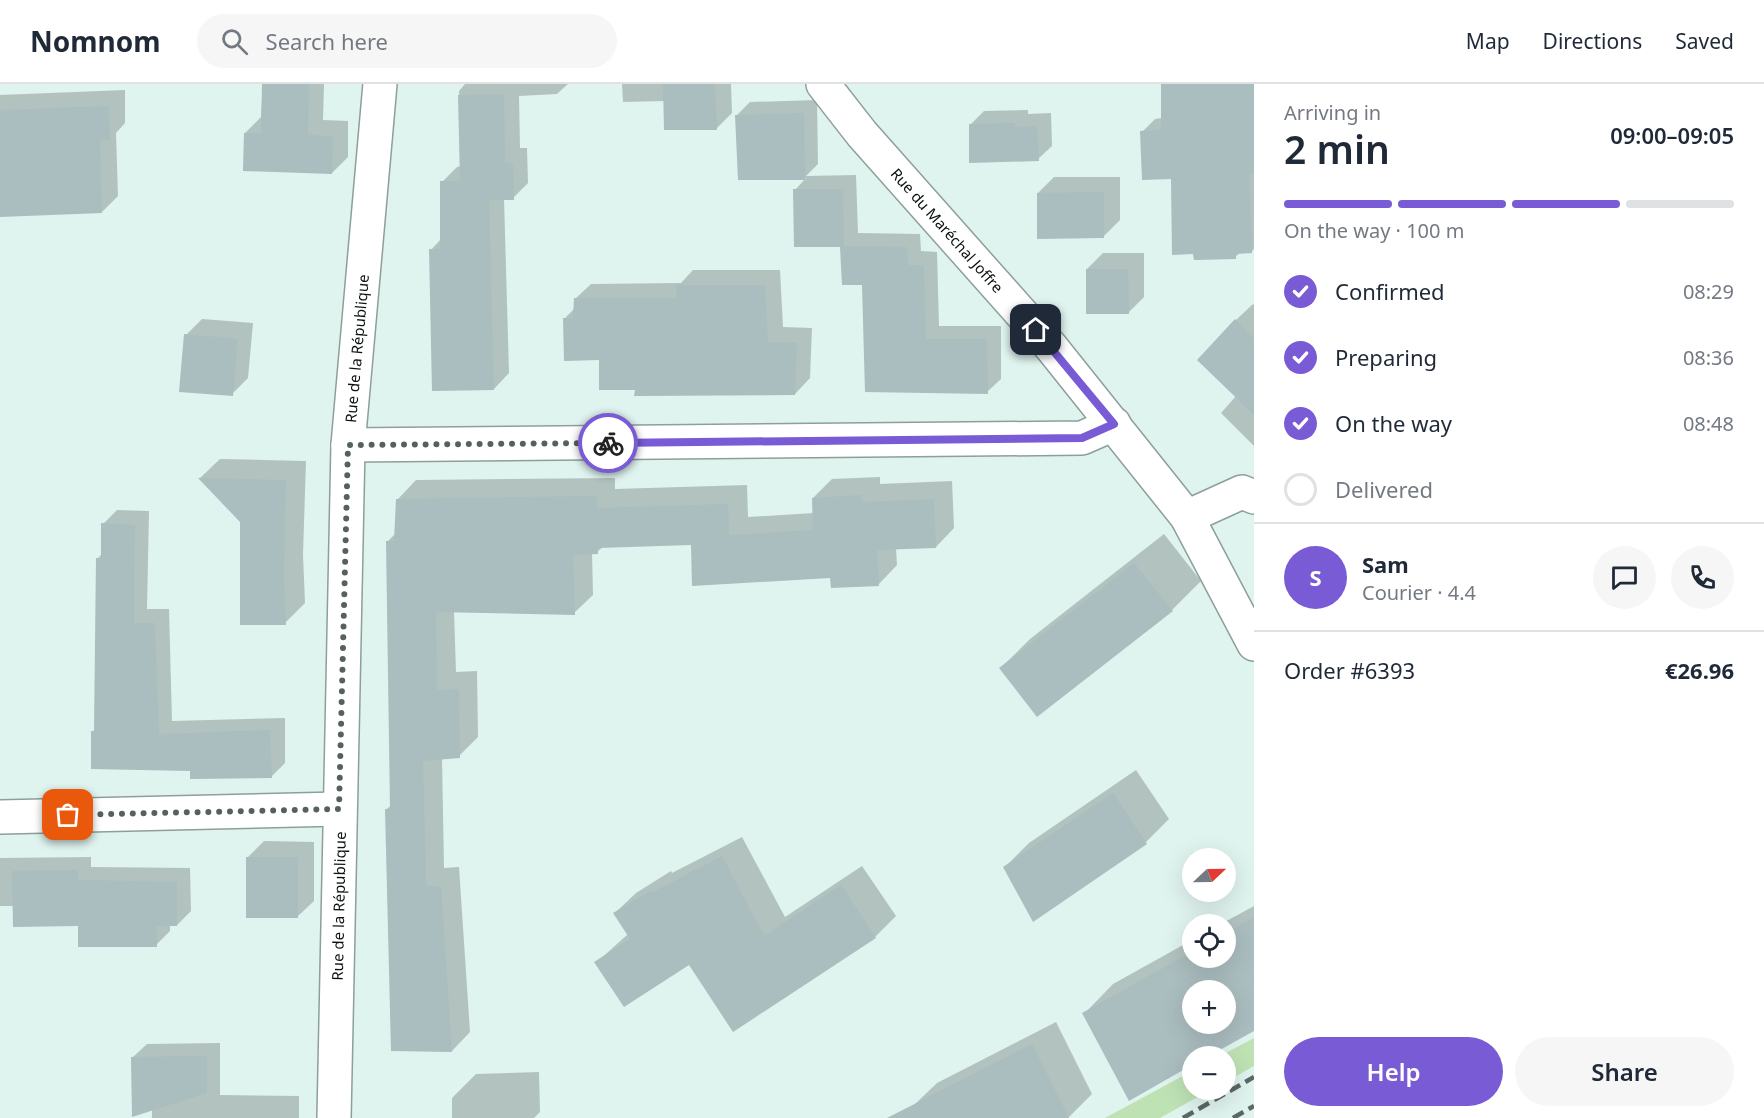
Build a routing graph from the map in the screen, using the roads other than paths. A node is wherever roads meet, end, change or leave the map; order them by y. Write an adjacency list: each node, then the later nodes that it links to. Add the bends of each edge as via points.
1 (380, 84): 4 (street, Rue de la République)
2 (823, 84): 3 (street, Rue du Maréchal Joffre)
3 (1114, 424): 4 (street, via 1082,438); 6 (street, Rue du Maréchal Joffre)
4 (348, 445): 8 (street, Rue de la République)
5 (1254, 497): 6 (street, via 1242,492)
6 (1186, 517): 7 (street, Rue du Maréchal Joffre)
7 (1254, 644)
8 (339, 809): 9 (street); 10 (street, Rue de la République)
9 (0, 817)
10 (334, 1118)

